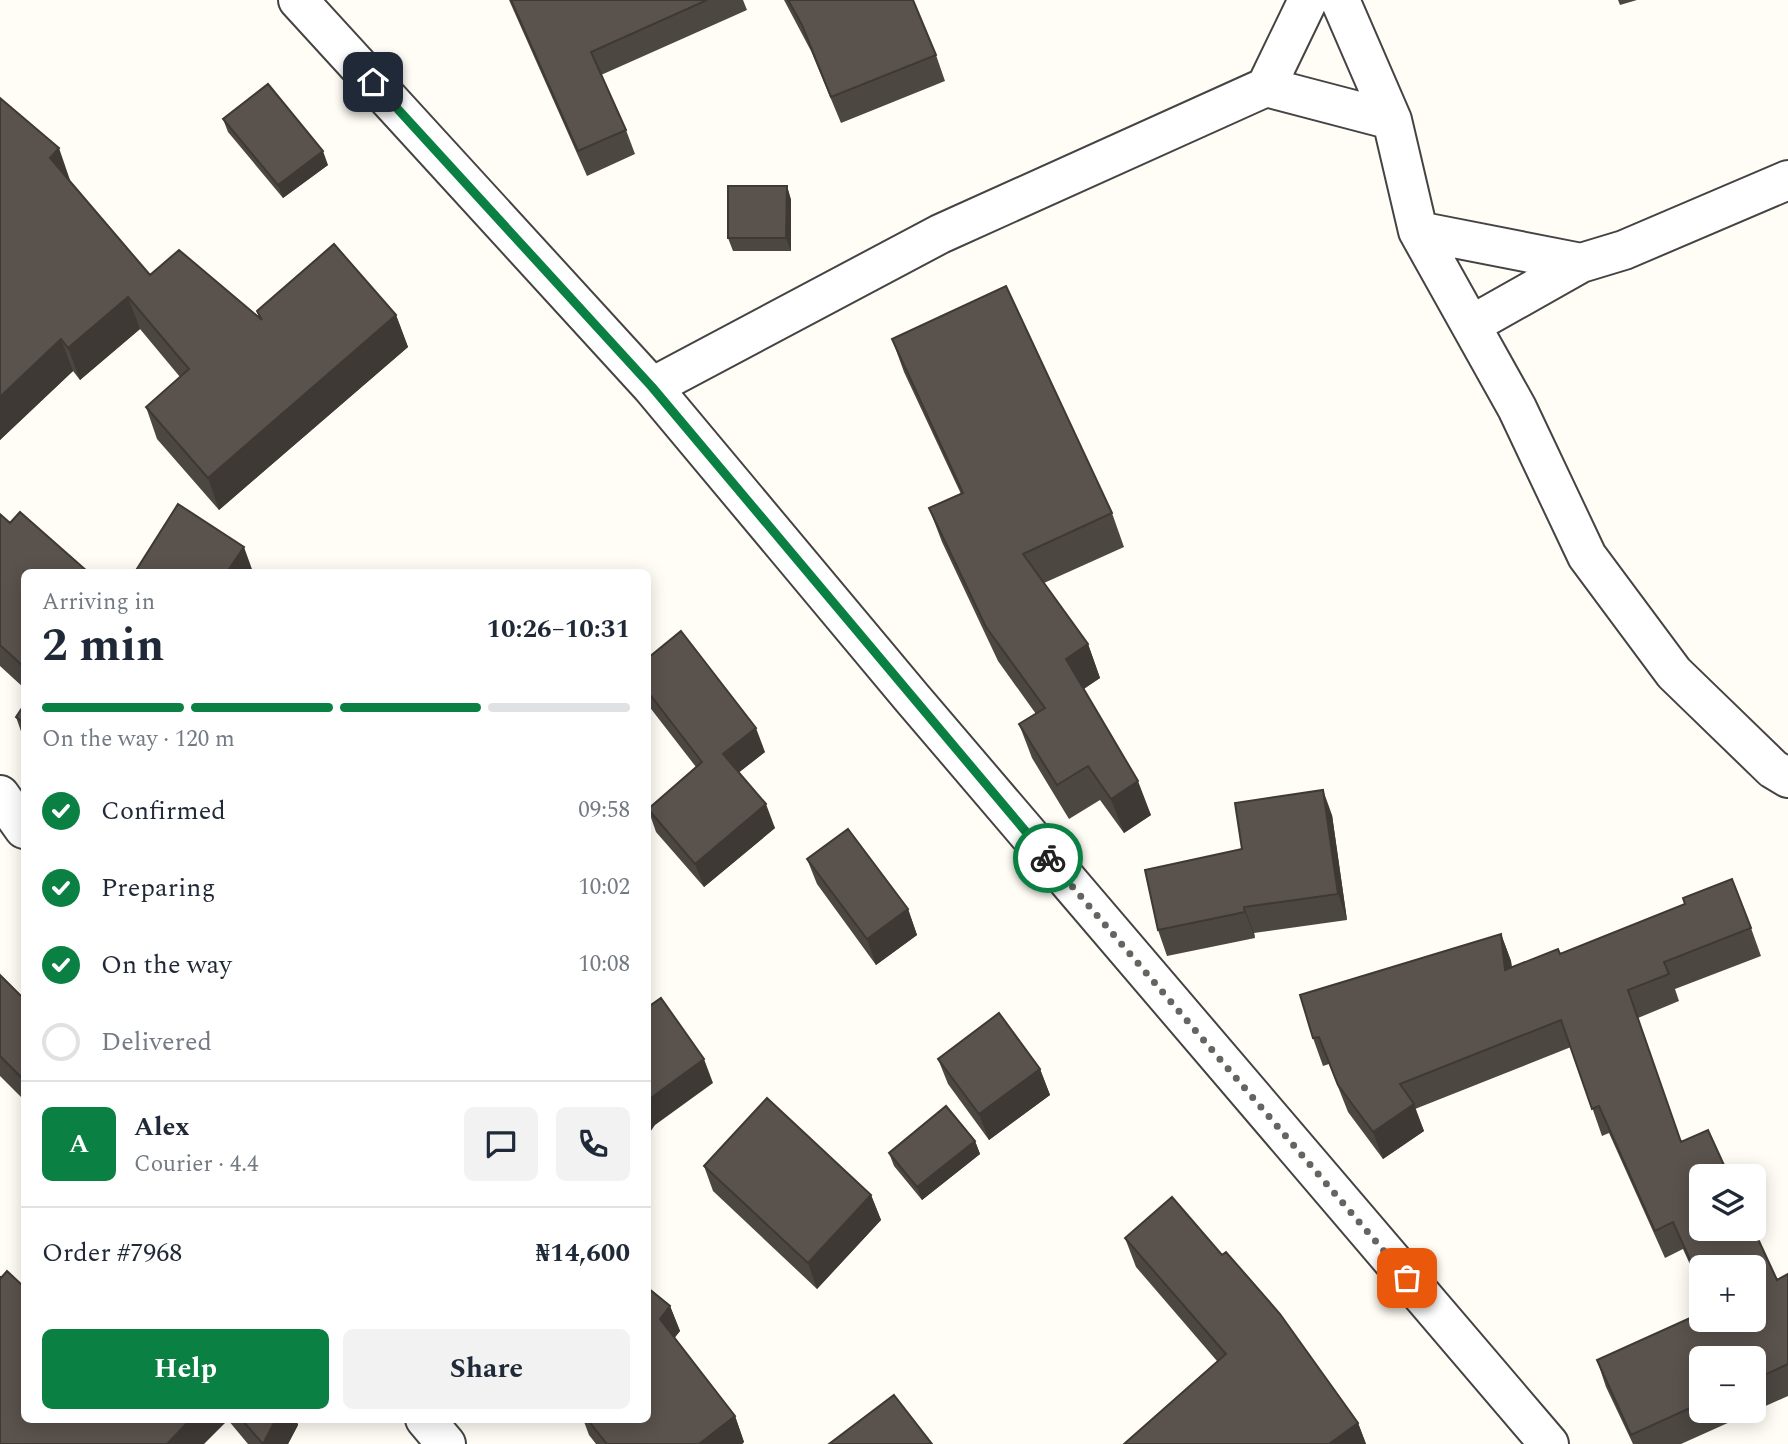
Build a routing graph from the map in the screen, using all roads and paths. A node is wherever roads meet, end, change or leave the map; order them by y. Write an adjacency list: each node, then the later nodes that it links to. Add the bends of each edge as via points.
1 (298, 0): 10 (street)
2 (1308, 0): 4 (street)
3 (1340, 0): 5 (street)
4 (1266, 87): 5 (street); 10 (street, via 940,234)
5 (1392, 120): 7 (street)
6 (1788, 180): 8 (street, via 1624,250)
7 (1418, 231): 8 (street); 9 (street)
8 (1581, 263): 9 (street)
9 (1471, 325): 11 (street, via 1517,408 1587,556 1674,673)
10 (652, 387): 16 (street)
11 (1788, 779)
12 (0, 795): 13 (street)
13 (21, 825)
14 (428, 1423): 15 (street)
15 (446, 1444)
16 (1549, 1444)

